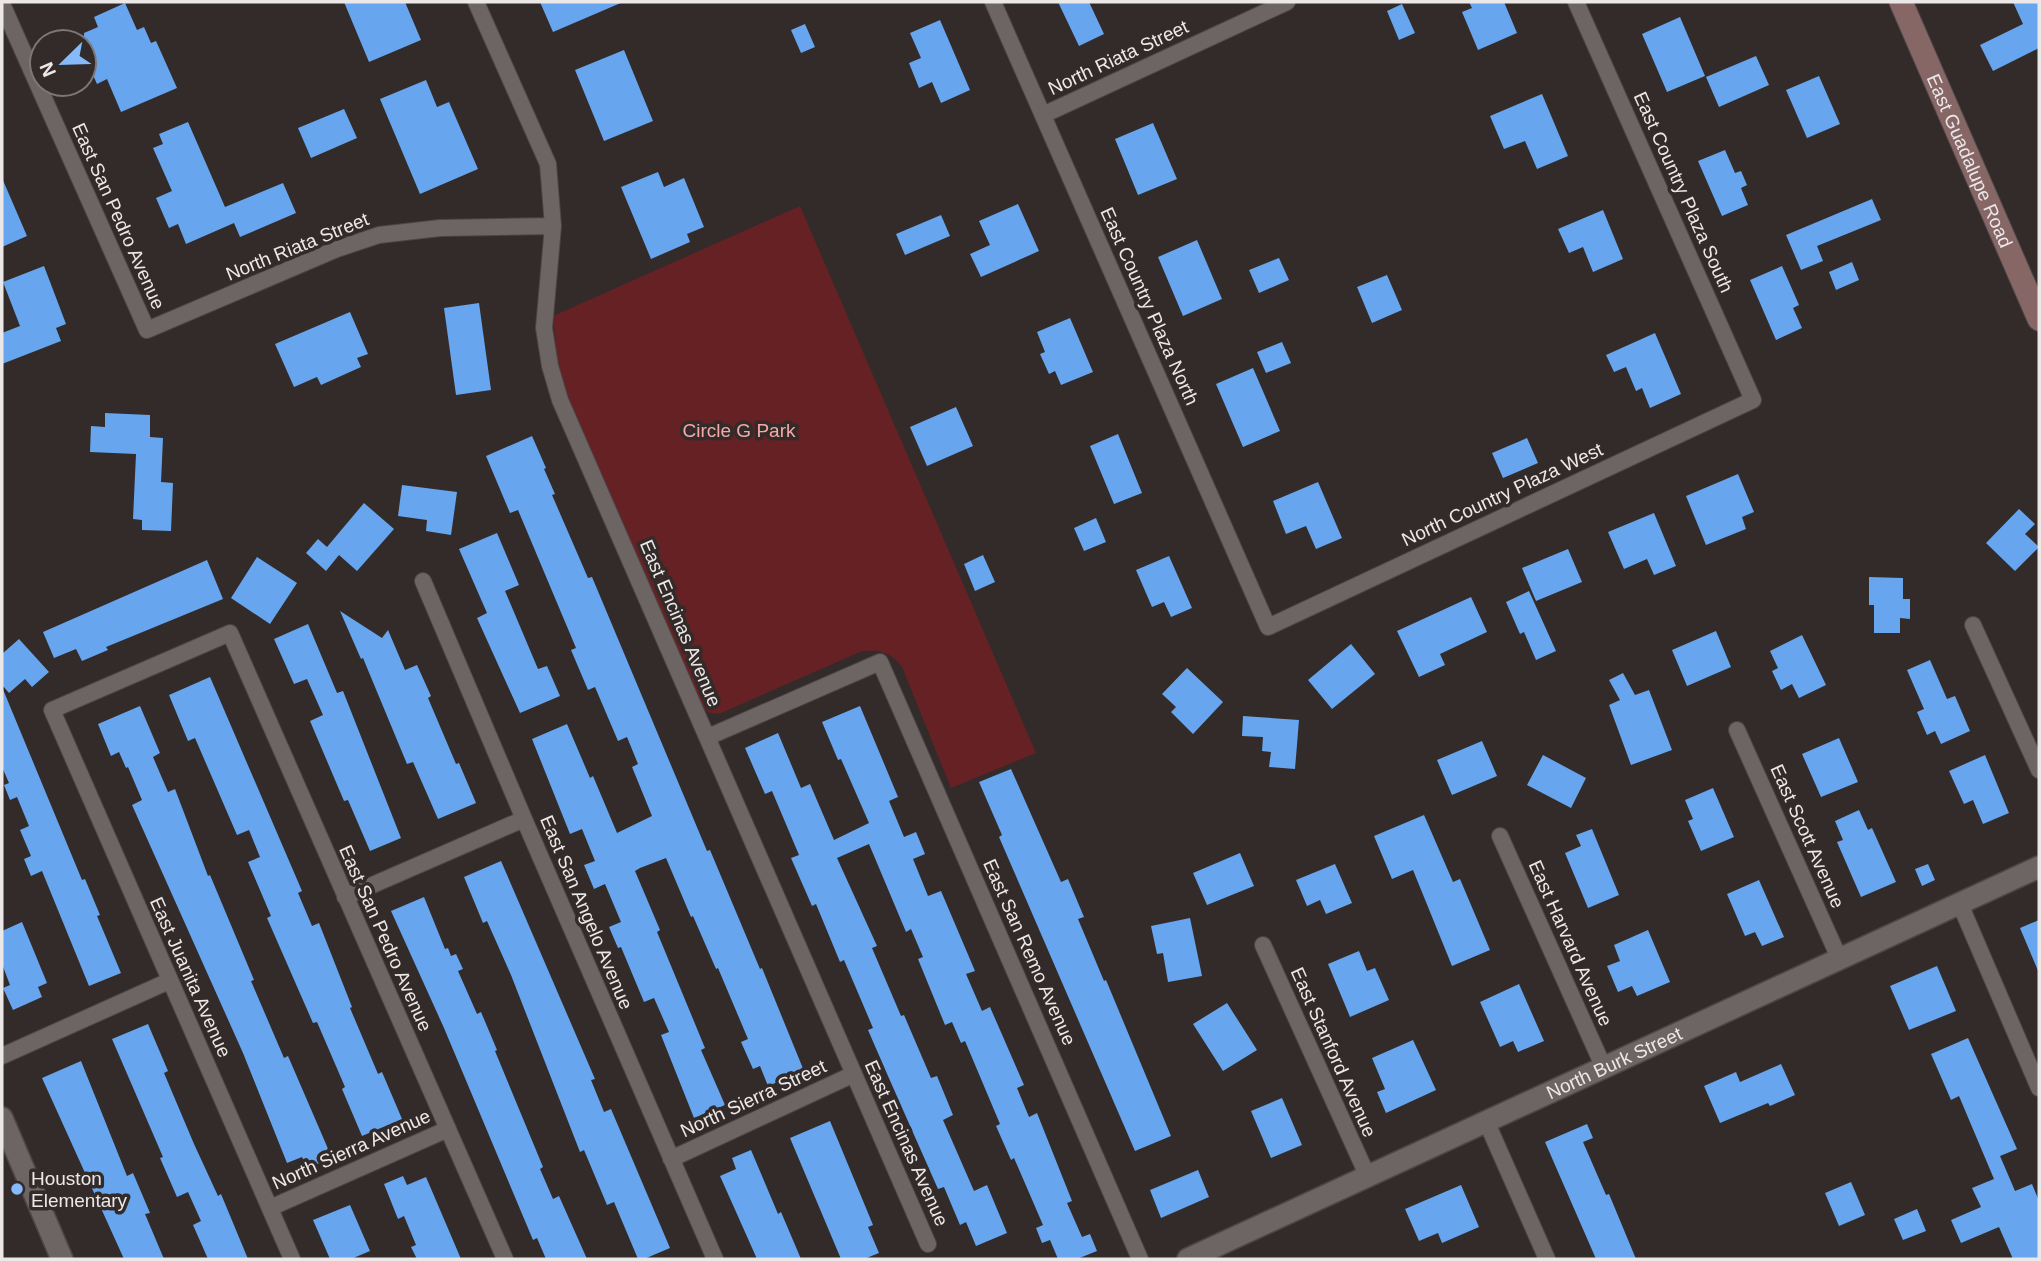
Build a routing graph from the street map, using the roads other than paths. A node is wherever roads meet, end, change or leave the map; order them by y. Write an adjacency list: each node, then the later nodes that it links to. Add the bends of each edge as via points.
1 (476, 2): 8 (street, East Encinas Avenue, via 548,164)
2 (993, 2): 7 (street, East Country Plaza North)
3 (1287, 2): 7 (street, North Riata Street)
4 (1576, 2): 11 (street, East Country Plaza South)
5 (1901, 2): 9 (main road, East Guadalupe Road)
6 (2, 4): 10 (street, East San Pedro Avenue)
7 (1043, 115): 14 (street, East Country Plaza North)
8 (553, 226): 10 (street, North Riata Street, via 440,228 379,235); 17 (street, East Encinas Avenue, via 544,328 560,400)
9 (2039, 319)
10 (147, 330)
11 (1754, 400): 14 (street, North Country Plaza West)
12 (423, 581): 19 (street, East San Angelo Avenue)
13 (1973, 625): 18 (street)
14 (1268, 626)
15 (230, 633): 22 (street, East San Pedro Avenue); 26 (street, East Juanita Avenue, via 52,710)
16 (1737, 730): 25 (street, East Scott Avenue)
17 (708, 737): 29 (street, East Encinas Avenue); 42 (street, East San Remo Avenue, via 880,663)
18 (2039, 771)
19 (524, 820): 22 (street); 34 (street, East San Angelo Avenue)
20 (1500, 836): 28 (street, East Harvard Avenue)
21 (2039, 867): 23 (street, North Burk Street)
22 (345, 897): 33 (street, East San Pedro Avenue)
23 (1959, 904): 25 (street, North Burk Street); 30 (street)
24 (1263, 945): 35 (street, East Stanford Avenue)
25 (1840, 960): 28 (street, North Burk Street)
26 (169, 981): 27 (street); 36 (street, East Juanita Avenue)
27 (2, 1056)
28 (1604, 1068): 32 (street, North Burk Street)
29 (854, 1074): 34 (street, North Sierra Street); 37 (street, East Encinas Avenue)
30 (2039, 1088)
31 (2, 1118): 38 (street)
32 (1487, 1123): 35 (street, North Burk Street); 44 (street)
33 (448, 1129): 36 (street, North Sierra Avenue); 40 (street, East San Pedro Avenue)
34 (671, 1159): 41 (street, East San Angelo Avenue)
35 (1368, 1177): 43 (street, North Burk Street)
36 (270, 1208): 39 (street, East Juanita Avenue)
37 (928, 1244)
38 (62, 1259)
39 (292, 1259)
40 (505, 1259)
41 (715, 1259)
42 (1140, 1259)
43 (1188, 1259)
44 (1547, 1259)

